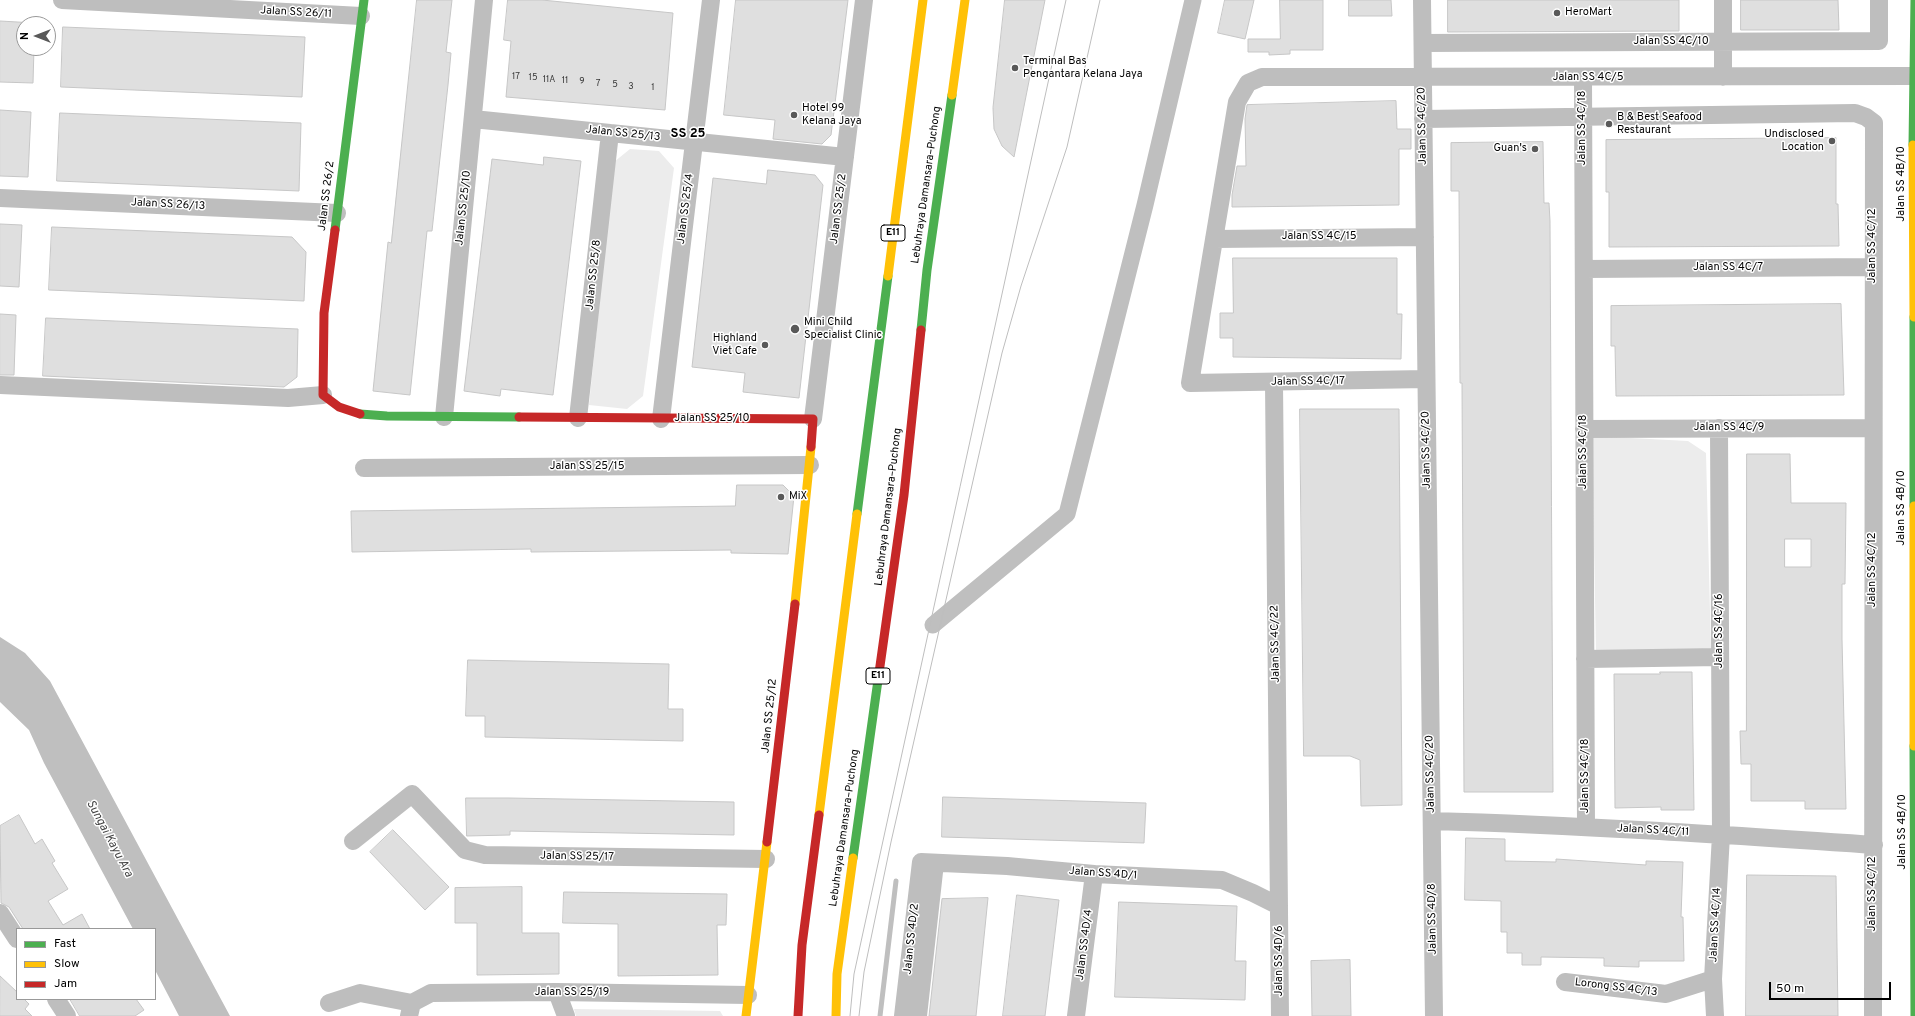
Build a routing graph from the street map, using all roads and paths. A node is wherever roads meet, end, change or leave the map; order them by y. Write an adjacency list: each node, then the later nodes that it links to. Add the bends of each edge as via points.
1 (62, 0): 11 (street, Jalan SS 26/11)
2 (484, 0): 19 (street, Jalan SS 25/10)
3 (711, 0): 22 (street, Jalan SS 25/4)
4 (864, 0): 23 (street, Jalan SS 25/2)
5 (923, 0): 69 (main road, E11, via 802,945)
6 (964, 0): 70 (main road, Lebuhraya Damansara–Puchong / E11, via 927,270 904,495 837,974)
7 (1422, 0): 13 (street, Jalan SS 4C/20)
8 (1723, 0): 12 (street)
9 (1879, 0): 12 (street, Jalan SS 4C/10, via 1879,41)
10 (1915, 0): 14 (main road, Jalan SS 4B/10)
11 (362, 8): 25 (main road, Jalan SS 26/2)
12 (1724, 42): 13 (street, Jalan SS 4C/10); 15 (street)
13 (1422, 43): 16 (street, Jalan SS 4C/20)
14 (1913, 76): 15 (street, Jalan SS 4C/5); 32 (main road, Jalan SS 4B/10)
15 (1724, 77): 17 (street, Jalan SS 4C/5)
16 (1423, 78): 17 (street, Jalan SS 4C/5); 20 (street, Jalan SS 4C/20); 28 (street, Jalan SS 4C/5, via 1262,77 1248,83 1237,102)
17 (1583, 78): 18 (street, Jalan SS 4C/18)
18 (1583, 117): 20 (street); 30 (street, Jalan SS 4C/12, via 1855,112 1866,117 1874,123); 31 (street, Jalan SS 4C/18)
19 (473, 118): 21 (street, Jalan SS 25/13); 37 (street, Jalan SS 25/10)
20 (1423, 118): 27 (street, Jalan SS 4C/20)
21 (610, 133): 22 (street, Jalan SS 25/13); 38 (street, Jalan SS 25/8)
22 (694, 142): 23 (street, Jalan SS 25/13); 39 (street, Jalan SS 25/4)
23 (845, 157): 40 (street, Jalan SS 25/2)
24 (0, 198): 25 (street, Jalan SS 26/13)
25 (337, 213): 36 (main road, Jalan SS 26/2, via 324,313)
26 (1233, 237): 27 (street, Jalan SS 4C/15); 28 (street, Jalan SS 4C/15); 29 (street)
27 (1425, 237): 33 (street, Jalan SS 4C/20)
28 (1214, 239): 29 (street)
29 (1210, 263): 34 (street, Jalan SS 4C/17, via 1190,383)
30 (1873, 267): 31 (street, Jalan SS 4C/7); 42 (street, Jalan SS 4C/12)
31 (1584, 268): 43 (street, Jalan SS 4C/18)
32 (1915, 361): 78 (main road, Jalan SS 4B/10)
33 (1426, 379): 34 (street, Jalan SS 4C/17); 48 (street, Jalan SS 4C/20)
34 (1274, 383): 56 (street, Jalan SS 4C/22)
35 (0, 385): 36 (street, via 288,398)
36 (323, 395): 37 (main road, Jalan SS 25/10, via 348,412)
37 (444, 417): 38 (main road, Jalan SS 25/10)
38 (578, 418): 39 (main road, Jalan SS 25/10)
39 (661, 419): 40 (main road, Jalan SS 25/10)
40 (813, 419): 44 (main road, Jalan SS 25/12)
41 (1719, 428): 42 (street, Jalan SS 4C/9); 43 (street, Jalan SS 4C/9); 46 (street, Jalan SS 4C/16)
42 (1873, 428): 52 (street, Jalan SS 4C/12)
43 (1584, 429): 47 (street, Jalan SS 4C/18)
44 (810, 465): 45 (street, Jalan SS 25/15); 53 (main road, Jalan SS 25/12)
45 (364, 468)
46 (1720, 658): 47 (street); 50 (street, Jalan SS 4C/16)
47 (1585, 659): 49 (street, Jalan SS 4C/18)
48 (1432, 821): 49 (street, Jalan SS 4C/11); 75 (street, Jalan SS 4D/8)
49 (1586, 827): 50 (street, Jalan SS 4C/11)
50 (1721, 835): 52 (street, Jalan SS 4C/11); 59 (street, Jalan SS 4C/14)
51 (353, 841): 53 (street, Jalan SS 25/17, via 412,794 466,850 485,855)
52 (1874, 845): 77 (street, Jalan SS 4C/12)
53 (766, 859): 62 (main road, Jalan SS 25/12)
54 (928, 862): 55 (street, Jalan SS 4D/1); 71 (street, Jalan SS 4D/2); 72 (street)
55 (1094, 874): 56 (street, Jalan SS 4D/1, via 1222,880); 73 (street, Jalan SS 4D/4)
56 (1279, 906): 74 (street, Jalan SS 4D/6)
57 (0, 913): 58 (street)
58 (10, 935)
59 (1713, 979): 60 (street, Lorong SS 4C/13, via 1666,994); 76 (street, Jalan SS 4C/14)
60 (1564, 982)
61 (557, 992): 62 (street, Jalan SS 25/19); 65 (street, Jalan SS 25/19, via 431,993); 67 (street)
62 (748, 995): 68 (main road, Jalan SS 25/12)
63 (57, 1000): 66 (street)
64 (329, 1003): 65 (street, via 360,993)
65 (410, 1009)
66 (67, 1016)
67 (566, 1016)
68 (746, 1016)
69 (798, 1016)
70 (836, 1016)
71 (903, 1016)
72 (918, 1016)
73 (1076, 1016)
74 (1280, 1016)
75 (1434, 1016)
76 (1715, 1016)
77 (1873, 1016)
78 (1915, 1016)

